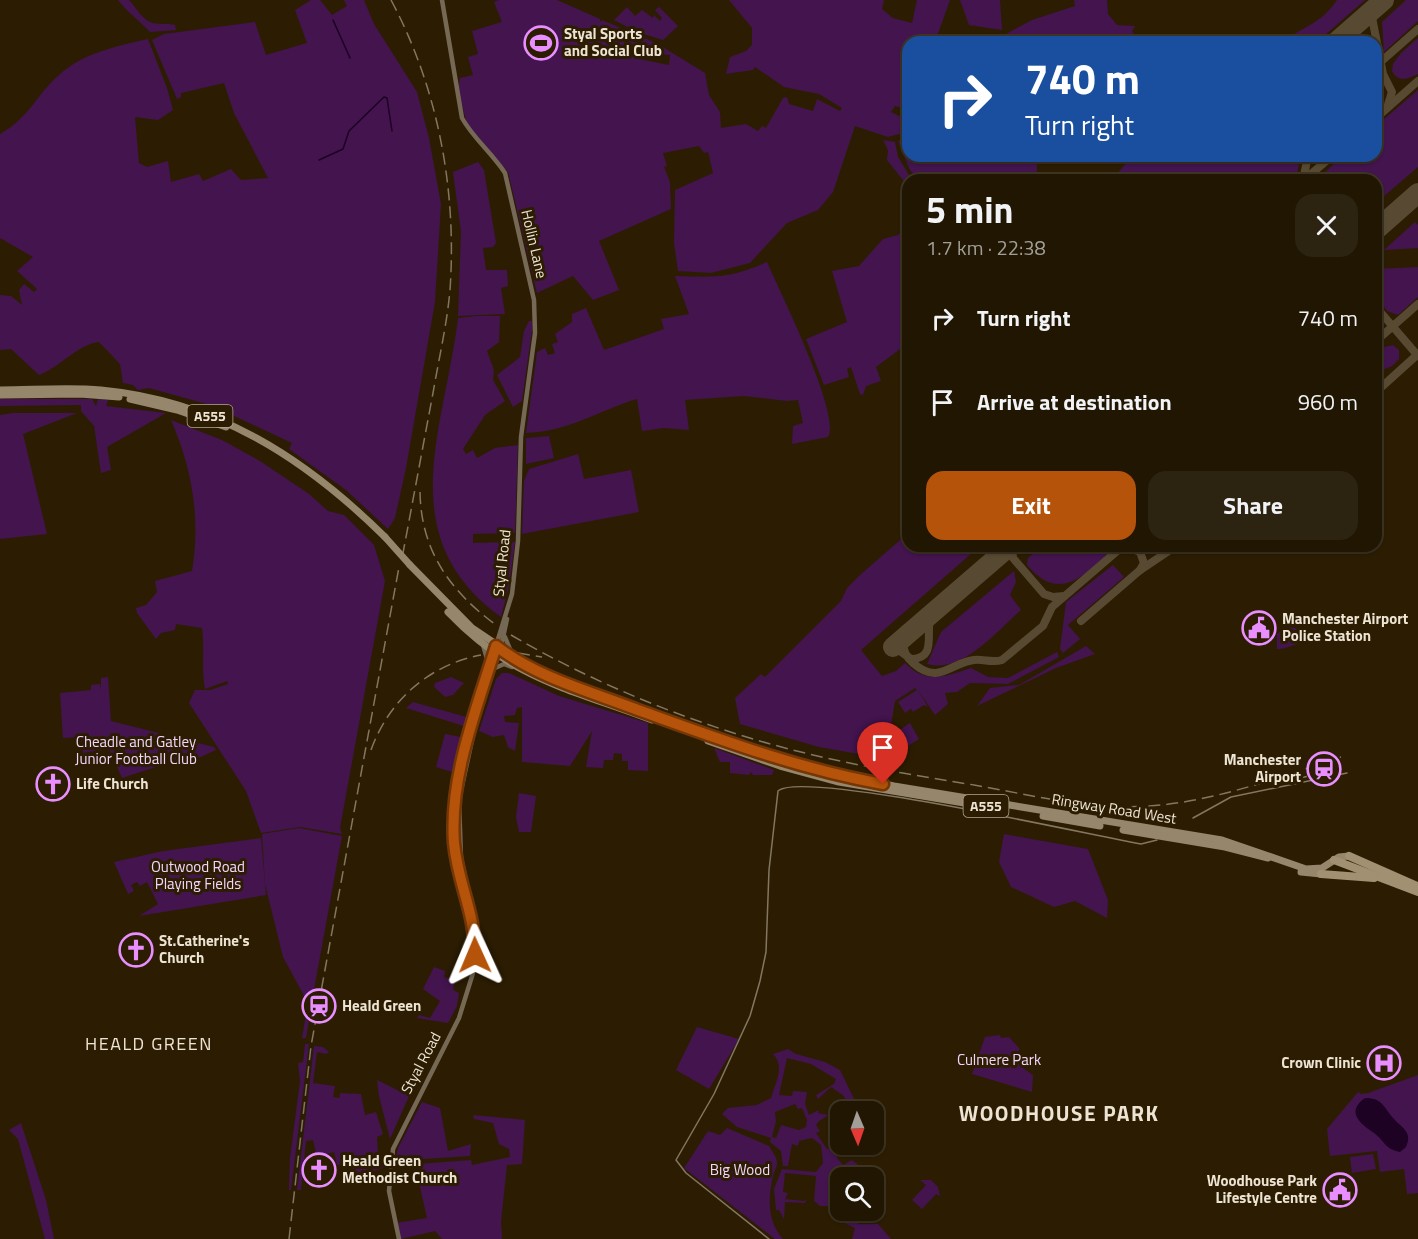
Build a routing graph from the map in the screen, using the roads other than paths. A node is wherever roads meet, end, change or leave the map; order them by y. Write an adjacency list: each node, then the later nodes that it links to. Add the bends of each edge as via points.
1 (442, 0): 4 (main road, Hollin Lane, via 462,118 505,173 534,300 535,333 521,437)
2 (0, 390): 5 (highway, A555, via 101,390 148,397 209,415 256,436 308,469 340,494)
3 (0, 395): 5 (highway, A555, via 118,397 207,420 298,467)
4 (519, 511): 8 (main road, Styal Road, via 515,575)
5 (383, 539): 6 (highway, A555, bridge)
6 (408, 565): 7 (highway, A555); 9 (highway, A555, via 459,624)
7 (472, 628): 8 (main road, via 490,637); 10 (highway, A555)
8 (503, 632): 10 (main road, Styal Road); 11 (main road)
9 (483, 645): 10 (highway, A555); 13 (main road, via 488,656)
10 (497, 651): 11 (highway, A555); 12 (highway, A555); 13 (main road, Styal Road); 14 (main road, A555)
11 (515, 659): 16 (highway, Ringway Road West / A555, via 577,689 781,761 885,785 1222,840 1306,869)
12 (517, 669): 13 (main road, via 502,665); 14 (highway, A555)
13 (488, 678): 21 (main road, Styal Road, via 459,800 459,828 475,926 470,985 459,1018 403,1125 390,1159 388,1191)
14 (558, 688): 17 (highway, Ringway Road West / A555, via 780,766 890,792 1213,845 1265,857 1308,874)
15 (1349, 856): 16 (highway, A555); 19 (highway)
16 (1334, 860): 18 (highway)
17 (1321, 874): 18 (highway, via 1364,876)
18 (1399, 884): 20 (highway)
19 (1418, 886)
20 (1418, 892)
21 (399, 1239)

